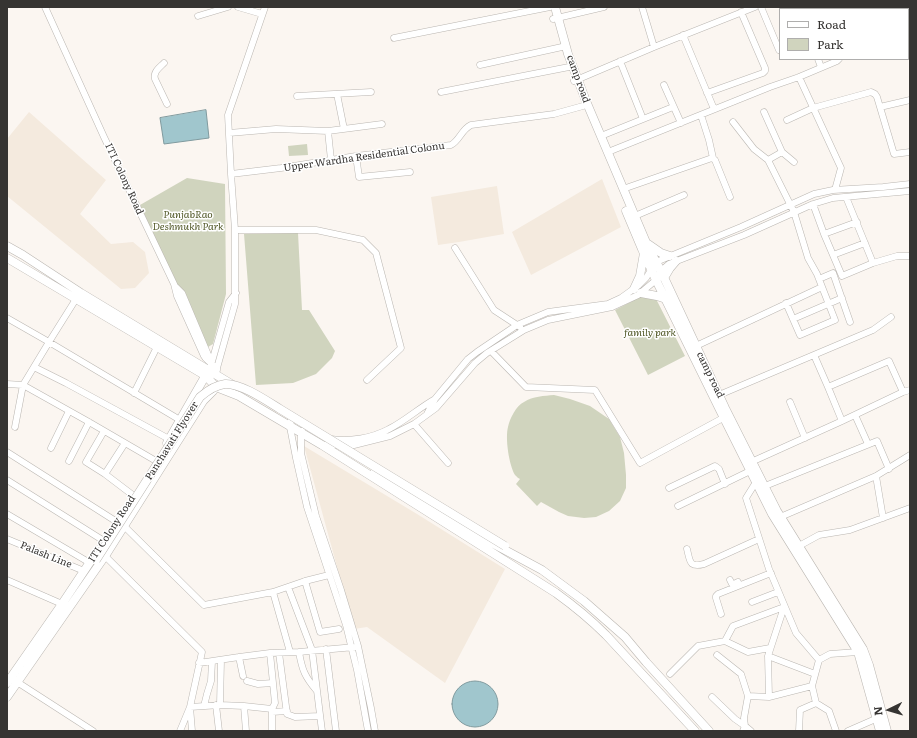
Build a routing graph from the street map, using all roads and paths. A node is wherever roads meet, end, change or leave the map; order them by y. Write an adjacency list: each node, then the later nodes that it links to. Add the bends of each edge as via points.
1 (45, 7): 111 (street, ITI Colony Road, via 174,284)
2 (228, 7): 15 (street)
3 (238, 7): 14 (street)
4 (265, 7): 14 (street)
5 (550, 7): 16 (main road, camp road); 18 (street)
6 (555, 7): 16 (main road, camp road)
7 (604, 7): 16 (street)
8 (642, 7): 20 (street)
9 (755, 7): 13 (street)
10 (761, 7): 21 (street)
11 (823, 7): 12 (street)
12 (827, 8)
13 (741, 12): 17 (street); 34 (street, via 765,71)
14 (262, 14): 53 (street, via 228,115)
15 (198, 16)
16 (556, 19): 19 (main road, camp road); 30 (main road, camp road)
17 (683, 35): 20 (street); 34 (street)
18 (394, 38)
19 (562, 46): 26 (street); 27 (main road, camp road)
20 (654, 47): 24 (street)
21 (779, 50)
22 (818, 60): 28 (street)
23 (837, 60): 28 (street)
24 (620, 61): 30 (street); 46 (street)
25 (164, 63): 38 (street, via 154,76)
26 (480, 65)
27 (569, 67): 30 (main road, camp road); 33 (street)
28 (822, 67): 29 (street)
29 (799, 77): 42 (street); 43 (street)
30 (575, 80): 39 (main road, camp road); 54 (main road, camp road)
31 (664, 85): 40 (street)
32 (371, 92): 35 (street)
33 (441, 92)
34 (707, 93): 43 (street)
35 (337, 94): 36 (street); 51 (street)
36 (297, 96)
37 (910, 100): 41 (street)
38 (167, 104)
39 (583, 106): 58 (street, Upper Wardha Residential Colonu, via 554,114 471,125 451,145); 83 (main road, camp road)
40 (673, 107): 46 (street); 49 (street)
41 (880, 107): 42 (street, via 876,94 871,92); 57 (street, via 894,154)
42 (813, 108): 47 (street); 67 (street, via 841,168)
43 (714, 109): 45 (street)
44 (764, 112): 56 (street)
45 (701, 115): 49 (street); 59 (street)
46 (643, 119): 54 (street)
47 (786, 120)
48 (733, 122): 61 (street, via 754,149)
49 (681, 123): 55 (street)
50 (382, 124): 51 (street)
51 (344, 129): 52 (street)
52 (328, 131): 53 (street, via 276,129); 60 (street)
53 (229, 133): 64 (street)
54 (601, 136): 55 (main road, camp road)
55 (608, 152): 66 (main road, camp road)
56 (782, 152): 61 (street); 62 (street)
57 (910, 152)
58 (356, 156): 60 (street, Upper Wardha Residential Colonu); 63 (street, via 359,177)
59 (713, 158): 66 (street); 70 (street)
60 (331, 160): 64 (street, Upper Wardha Residential Colonu)
61 (768, 160): 72 (street)
62 (794, 162)
63 (410, 172)
64 (231, 174): 77 (street)
65 (910, 184): 67 (street)
66 (623, 189): 75 (main road, camp road)
67 (835, 190): 72 (street, via 814,194)
68 (910, 190): 71 (street)
69 (684, 195): 75 (street)
70 (730, 197)
71 (846, 197): 73 (street); 76 (street)
72 (790, 204): 74 (street); 87 (street)
73 (813, 204): 74 (street); 78 (street)
74 (794, 212): 87 (street, via 744,235); 91 (street, via 808,258)
75 (635, 216): 79 (main road, camp road)
76 (857, 222): 78 (street); 80 (street)
77 (236, 230): 111 (street, via 236,304); 112 (street, via 316,230 363,240 376,253 401,348)
78 (824, 234): 84 (street)
79 (646, 243): 87 (main road); 89 (main road, camp road)
80 (865, 243): 84 (street); 88 (street)
81 (7, 246): 106 (main road)
82 (455, 248): 103 (street, via 494,310)
83 (644, 253): 89 (main road, camp road); 93 (main road)
84 (833, 255): 88 (street, via 842,276)
85 (910, 256): 88 (street)
86 (7, 258): 95 (main road)
87 (673, 259): 89 (street); 90 (main road, via 670,268)
88 (873, 262)
89 (654, 265): 90 (main road, camp road); 93 (street)
90 (661, 276): 93 (street); 96 (main road, camp road); 107 (main road, camp road)
91 (819, 279): 92 (street); 94 (street, via 833,273)
92 (822, 287): 97 (street); 98 (street)
93 (637, 291): 96 (main road); 103 (street, via 608,304 548,312); 104 (street, via 638,295 612,308 548,320)
94 (842, 298): 98 (street); 102 (street)
95 (76, 299): 105 (street); 106 (main road)
96 (666, 299): 128 (main road, camp road)
97 (786, 303): 101 (street); 107 (street)
98 (829, 303): 101 (street); 101 (street, via 835,320 800,335)
99 (891, 317): 109 (street, via 873,330)
100 (7, 318): 105 (street)
101 (793, 319)
102 (850, 322)
103 (517, 325): 104 (street); 122 (street, via 474,354)
104 (524, 330): 108 (street)
105 (49, 342): 110 (street); 119 (street)
106 (154, 343): 111 (main road); 119 (street)
107 (696, 346): 120 (main road, camp road)
108 (491, 351): 126 (street, via 475,363 439,406); 128 (street, via 526,387 595,390 640,463)
109 (814, 355): 115 (street); 120 (street)
110 (34, 367): 114 (street); 138 (street)
111 (211, 370): 116 (main road); 116 (main road); 129 (main road, ITI Colony Road); 132 (main road)
112 (367, 380)
113 (7, 384): 114 (street)
114 (23, 386): 125 (street); 134 (street)
115 (828, 387): 118 (street, via 889,361); 130 (street)
116 (216, 388): 121 (main road); 123 (main road)
117 (910, 390): 118 (street)
118 (903, 392): 127 (street)
119 (134, 393): 129 (street)
120 (719, 395): 149 (main road, camp road)
121 (239, 396): 123 (main road, via 214,395); 132 (main road)
122 (435, 399): 126 (street); 139 (street, Panchavati Flyover, via 388,429 363,438)
123 (202, 400): 165 (main road)
124 (790, 402): 137 (street)
125 (69, 411): 131 (street); 143 (street)
126 (426, 415): 133 (street)
127 (855, 415): 130 (street); 141 (street)
128 (724, 418): 149 (main road, camp road)
129 (180, 420): 138 (main road, ITI Colony Road)
130 (842, 421): 137 (street)
131 (89, 422): 136 (street); 146 (street)
132 (290, 423): 135 (main road); 170 (street, via 307,507)
133 (414, 424): 139 (street, via 390,436 354,445); 148 (street)
134 (15, 427)
135 (302, 430): 139 (main road); 142 (main road); 170 (street, via 301,453)
136 (104, 431): 140 (street); 151 (street, via 86,462)
137 (805, 438): 149 (street)
138 (169, 439): 147 (main road, ITI Colony Road)
139 (332, 442): 142 (street); 172 (main road); 172 (main road, Panchavati Flyover, bridge, via 505,546); 174 (main road, Panchavati Flyover, bridge, via 247,390 233,384 214,387 200,397 171,445)
140 (125, 443): 147 (street); 151 (street)
141 (868, 444): 150 (street, via 877,441); 156 (street)
142 (322, 445): 240 (main road, via 573,605 606,635)
143 (51, 448)
144 (7, 452): 164 (street)
145 (910, 456): 150 (street)
146 (69, 461)
147 (156, 461): 158 (main road, ITI Colony Road)
148 (448, 463)
149 (750, 465): 154 (main road, camp road); 155 (street); 156 (main road, camp road)
150 (890, 469): 152 (street)
151 (105, 474): 158 (street)
152 (876, 476): 162 (street); 163 (street)
153 (7, 480): 168 (street)
154 (756, 482): 162 (main road, camp road); 166 (street, via 746,498)
155 (725, 484): 157 (street, via 719,469 715,466); 159 (street)
156 (765, 486): 162 (main road, camp road)
157 (669, 488)
158 (134, 496): 164 (main road, ITI Colony Road)
159 (678, 506)
160 (910, 508): 163 (street)
161 (7, 514): 174 (street)
162 (778, 518): 169 (main road, camp road); 176 (main road, camp road)
163 (883, 518): 169 (street, via 850,530 819,535)
164 (116, 522): 168 (main road, ITI Colony Road)
165 (124, 526): 173 (main road); 182 (street, via 204,605)
166 (759, 539): 171 (street, via 696,566 691,563); 175 (street)
167 (7, 540): 174 (street, Palash Line)
168 (104, 541): 174 (main road, ITI Colony Road)
169 (799, 546): 176 (main road, camp road)
170 (324, 548): 177 (street); 190 (street, via 341,590)
171 (687, 549)
172 (513, 554): 241 (main road, via 542,570 613,626)
173 (105, 556): 207 (street, via 202,652); 211 (main road)
174 (89, 565): 185 (main road, ITI Colony Road)
175 (770, 571): 179 (street, via 734,584); 183 (street); 187 (street, via 718,594 716,598)
176 (811, 571): 197 (main road, camp road); 228 (main road, camp road, via 863,649)
177 (329, 575): 180 (street); 190 (street)
178 (7, 580): 185 (street)
179 (730, 580)
180 (305, 581): 181 (street); 188 (street, via 320,632)
181 (288, 586): 182 (street); 193 (street)
182 (273, 592): 194 (street)
183 (778, 592): 184 (street); 186 (street)
184 (752, 602)
185 (62, 604): 211 (main road, ITI Colony Road)
186 (784, 607): 189 (street, via 733,626); 191 (street); 205 (street, via 796,633)
187 (721, 614)
188 (339, 629)
189 (725, 641): 196 (street); 208 (street, via 698,646)
190 (355, 647): 192 (street); 238 (street); 239 (street)
191 (770, 648): 196 (street); 201 (street)
192 (326, 649): 193 (street); 237 (street)
193 (312, 650): 195 (street); 215 (street)
194 (290, 652): 195 (street); 199 (street)
195 (299, 652): 215 (street, via 301,665)
196 (748, 652): 203 (street)
197 (858, 652): 205 (street, via 830,654); 228 (main road, camp road)
198 (270, 653): 199 (street); 202 (street); 213 (street)
199 (279, 653): 226 (street)
200 (718, 655): 216 (street, via 741,674)
201 (768, 656): 209 (street); 219 (street)
202 (239, 657): 204 (street); 210 (street)
203 (743, 658)
204 (221, 660): 206 (street); 221 (street)
205 (820, 660): 209 (street)
206 (212, 661): 207 (street); 222 (street, via 211,681)
207 (199, 663): 224 (street)
208 (670, 674)
209 (815, 674): 214 (street)
210 (243, 676)
211 (12, 681): 217 (main road); 230 (street)
212 (247, 681): 213 (street, via 258,684)
213 (273, 683): 225 (street, via 275,703)
214 (812, 686): 219 (street); 220 (street)
215 (317, 691): 227 (street)
216 (748, 696): 219 (street); 229 (street)
217 (7, 697)
218 (712, 697): 229 (street)
219 (769, 697)
220 (816, 703): 243 (street, via 800,710); 244 (street, via 829,711)
221 (218, 705): 222 (street); 223 (street); 233 (street)
222 (204, 706): 224 (street)
223 (244, 706): 225 (street); 234 (street)
224 (190, 707): 231 (street); 232 (street)
225 (272, 711): 226 (street); 235 (street)
226 (287, 711): 227 (street, via 287,714 296,717)
227 (320, 716): 236 (street)
228 (880, 718): 245 (street); 246 (main road, camp road); 247 (main road, camp road)
229 (744, 729): 242 (street)
230 (93, 731)
231 (180, 731)
232 (192, 731)
233 (219, 731)
234 (246, 731)
235 (272, 731)
236 (322, 731)
237 (336, 731)
238 (368, 731)
239 (375, 731)
240 (695, 731)
241 (709, 731)
242 (751, 731)
243 (800, 731)
244 (836, 731)
245 (848, 731)
246 (880, 731)
247 (887, 731)

